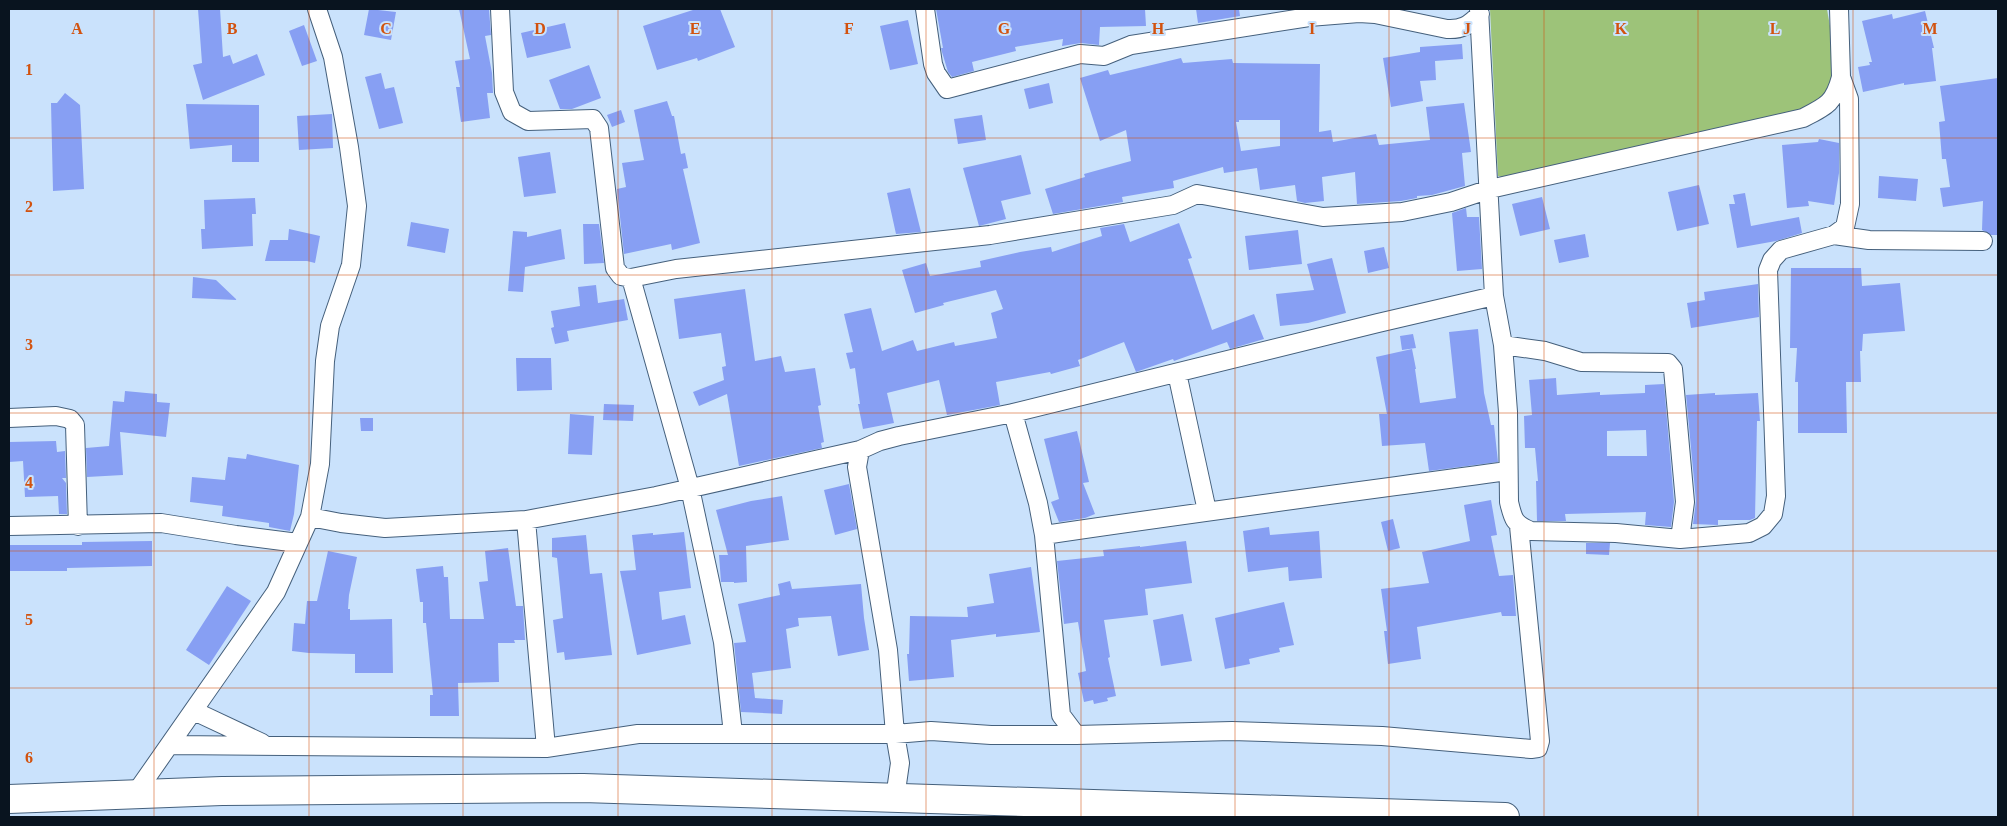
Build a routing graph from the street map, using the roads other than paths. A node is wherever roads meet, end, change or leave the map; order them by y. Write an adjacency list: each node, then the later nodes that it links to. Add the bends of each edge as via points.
1 (317, 9): 20 (street, via 333,57 357,206 351,265 330,326 320,464)
2 (500, 9): 10 (street, via 504,92 512,112 528,121 593,119 600,128 615,268 621,276)
3 (925, 9): 5 (street, via 933,64 947,89 1080,54 1104,56 1131,45 1309,17 1375,14 1458,29 1469,25)
4 (1838, 9): 6 (street)
5 (1479, 12): 7 (street)
6 (1841, 77): 7 (street, via 1836,94 1823,108 1803,118); 8 (street, via 1849,99 1850,204 1845,227)
7 (1490, 188): 10 (street, via 1451,202 1402,212 1323,218 1197,194 1173,205 990,236 676,269); 11 (street)
8 (1834, 235): 9 (street, via 1869,240); 26 (street, via 1781,250 1768,270 1776,496 1773,514 1763,526 1749,533)
9 (1983, 241)
10 (631, 278): 18 (street)
11 (1494, 296): 12 (street); 13 (street)
12 (1503, 345): 17 (street); 26 (street, via 1545,351 1581,362 1668,364 1673,369 1685,502)
13 (1177, 373): 14 (street); 19 (street)
14 (1013, 413): 16 (street, via 899,436); 25 (street)
15 (9, 418): 23 (street, via 56,416 70,419 75,425)
16 (860, 450): 18 (street); 31 (street, via 857,467 888,650)
17 (1508, 471): 19 (street); 24 (street, via 1509,502 1512,516)
18 (690, 488): 21 (street); 30 (street, via 723,642)
19 (1207, 511): 25 (street)
20 (310, 517): 21 (street, via 385,528); 27 (street)
21 (526, 520): 36 (street)
22 (9, 526): 23 (street)
23 (78, 526): 27 (street, via 161,522)
24 (1519, 526): 26 (street, via 1531,531 1616,533); 33 (street, via 1540,741 1538,748 1382,736 1232,731)
25 (1044, 535): 29 (street)
26 (1680, 539)
27 (298, 543): 28 (street, via 276,592)
28 (194, 711): 34 (street); 35 (street)
29 (1061, 715): 32 (street); 33 (street)
30 (733, 734): 31 (street); 36 (street, via 638,734)
31 (895, 734): 32 (street, via 931,731); 38 (street, via 900,763)
32 (1046, 735): 33 (street)
33 (1076, 735)
34 (170, 745): 35 (street); 37 (street)
35 (267, 745): 36 (street)
36 (546, 748)
37 (135, 794): 38 (highway, via 583,788); 39 (highway)
38 (895, 798): 40 (highway)
39 (9, 800)
40 (1505, 817)

